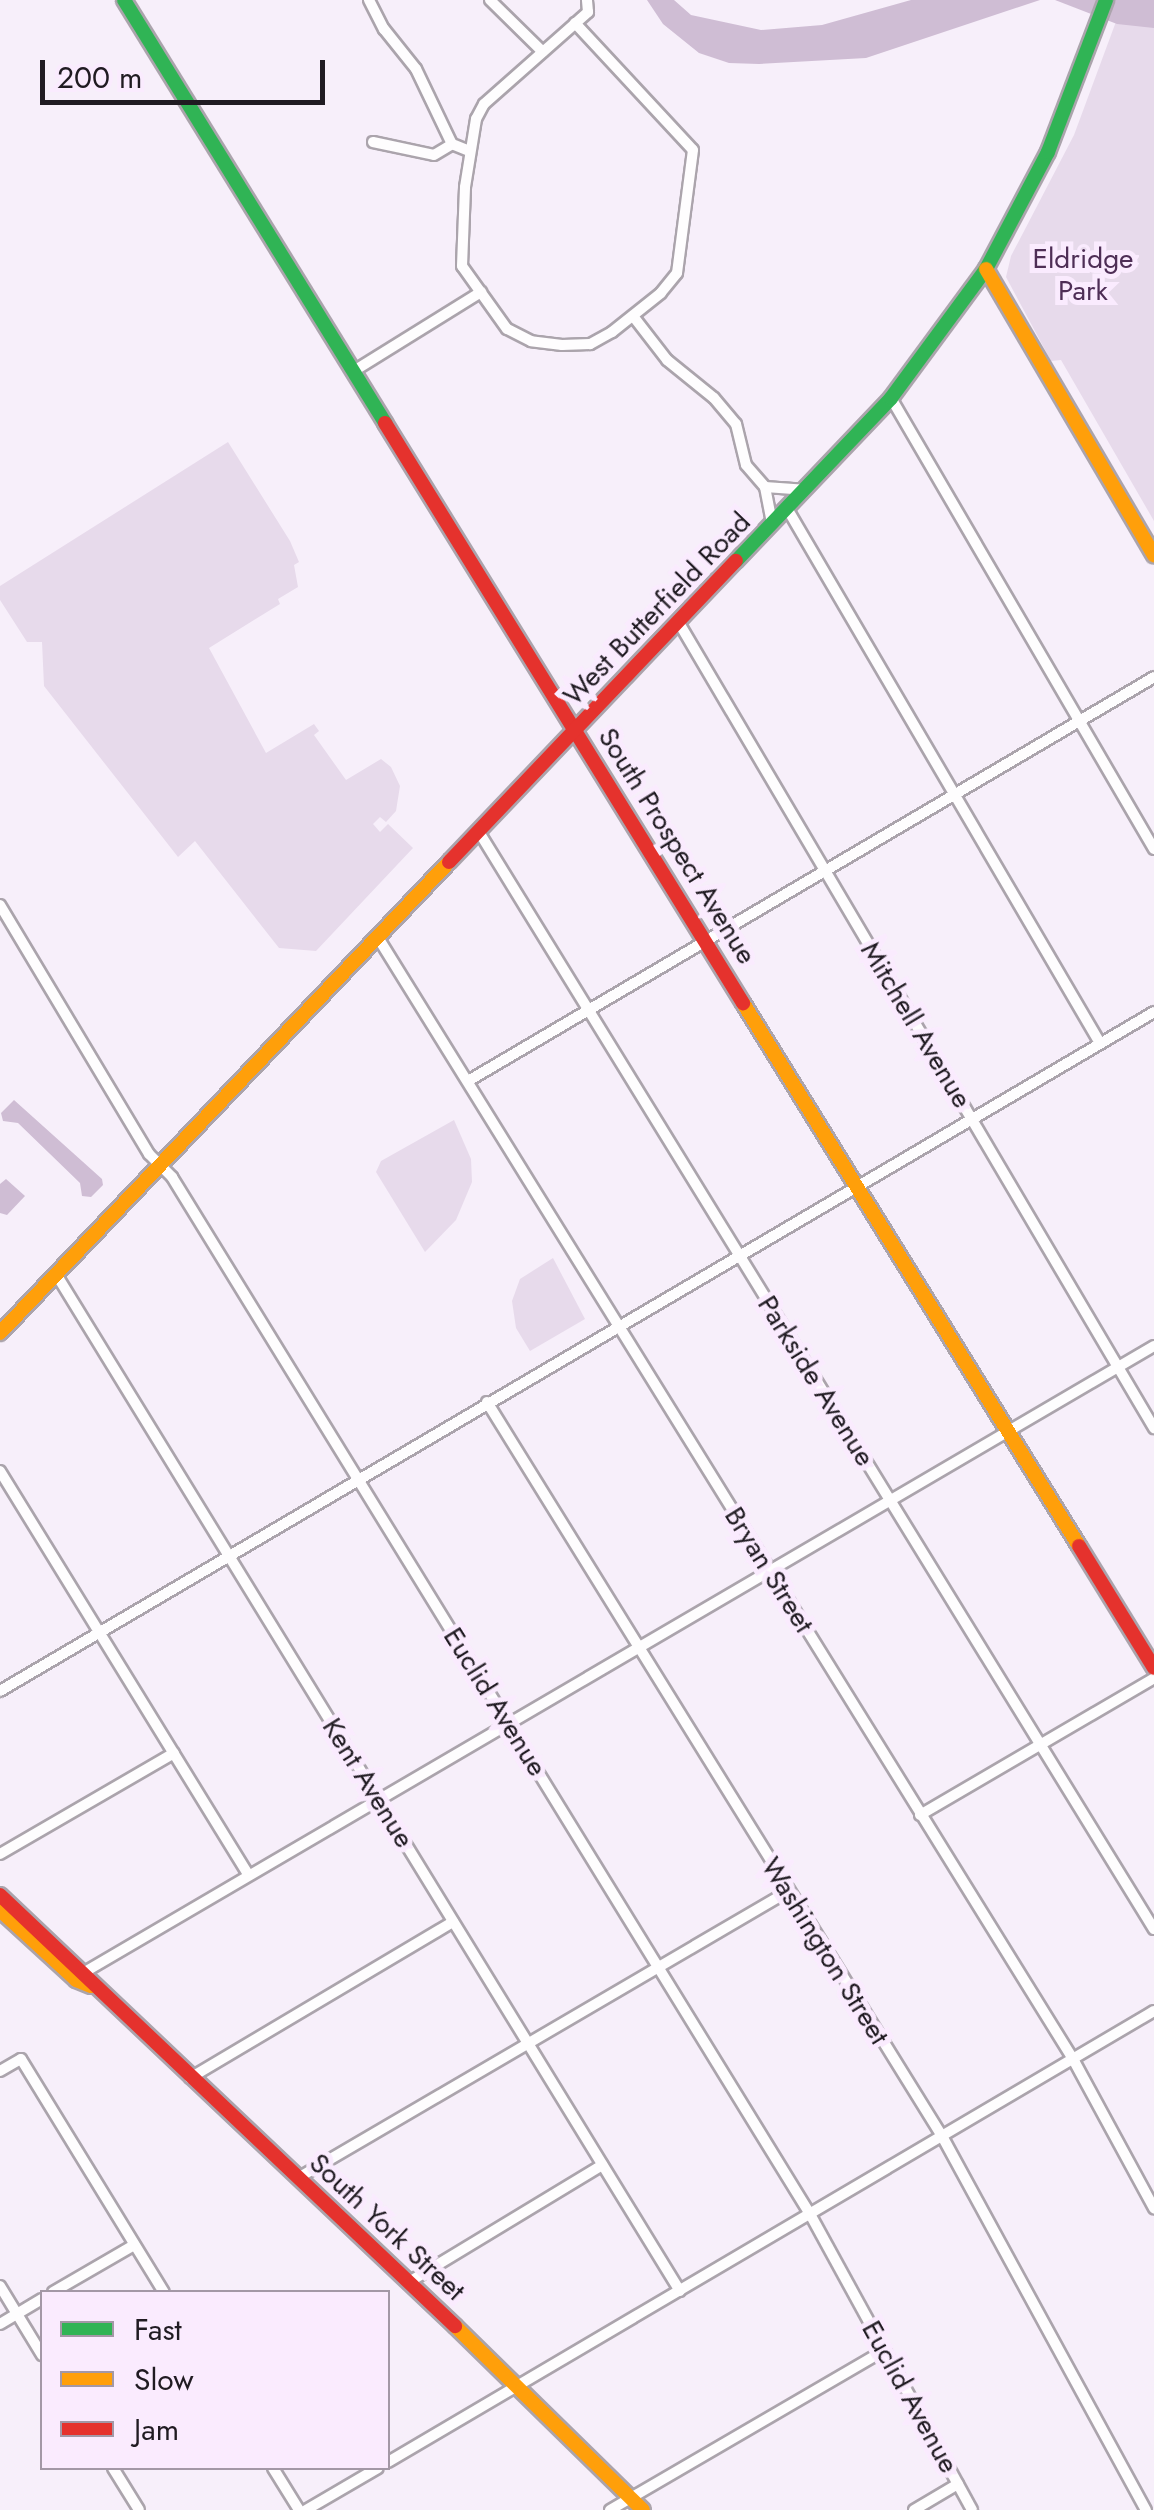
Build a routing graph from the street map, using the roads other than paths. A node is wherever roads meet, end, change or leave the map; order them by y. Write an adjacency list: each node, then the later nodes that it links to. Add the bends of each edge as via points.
1 (124, 0): 14 (main road, South Prospect Avenue)
2 (369, 0): 9 (street, via 416,70)
3 (490, 0): 7 (street)
4 (586, 0): 6 (street, via 588,12)
5 (1106, 0): 11 (main road, West Butterfield Road, via 1048,152)
6 (575, 23): 7 (street); 13 (street, via 693,150 677,273)
7 (543, 52): 10 (street, via 484,104)
8 (373, 142): 9 (street, via 434,155)
9 (452, 144): 10 (street)
10 (470, 150): 12 (street, via 462,266)
11 (986, 269): 15 (main road, West Butterfield Road); 20 (main road)
12 (481, 292): 13 (street, via 508,328 531,341 590,344); 14 (street)
13 (633, 316): 16 (street, via 667,360 727,411 746,465)
14 (352, 372): 24 (main road, South Prospect Avenue)
15 (891, 398): 17 (main road, West Butterfield Road); 23 (street)
16 (765, 487): 17 (street); 19 (street)
17 (808, 490): 18 (main road, West Butterfield Road)
18 (788, 510): 19 (main road, West Butterfield Road); 25 (street)
19 (773, 526): 21 (main road, West Butterfield Road)
20 (1154, 554)
21 (679, 623): 24 (main road, West Butterfield Road); 28 (street, Mitchell Avenue)
22 (1154, 677): 23 (street)
23 (1078, 722): 25 (street); 27 (street)
24 (575, 728): 26 (main road, West Butterfield Road); 31 (main road, South Prospect Avenue)
25 (954, 794): 28 (street); 34 (street)
26 (479, 832): 30 (main road, West Butterfield Road); 32 (street, Parkside Avenue)
27 (1154, 849)
28 (824, 872): 31 (street); 36 (street, Mitchell Avenue)
29 (0, 905): 37 (street, Euclid Avenue)
30 (378, 936): 35 (street, Bryan Street); 37 (main road, West Butterfield Road)
31 (705, 940): 32 (street); 38 (main road, South Prospect Avenue)
32 (587, 1009): 35 (street); 39 (street, Parkside Avenue)
33 (1154, 1012): 34 (street)
34 (1100, 1044): 36 (street)
35 (468, 1081): 41 (street, Bryan Street)
36 (972, 1118): 38 (street); 44 (street, Mitchell Avenue)
37 (160, 1167): 40 (main road, West Butterfield Road); 49 (street, Euclid Avenue)
38 (857, 1186): 39 (street); 47 (main road, South Prospect Avenue)
39 (738, 1255): 41 (street); 50 (street, Parkside Avenue)
40 (56, 1274): 42 (main road, West Butterfield Road); 51 (street, Kent Avenue)
41 (618, 1326): 45 (street); 52 (street, Bryan Street)
42 (0, 1333)
43 (1154, 1346): 44 (street)
44 (1118, 1367): 46 (street, Mitchell Avenue); 47 (street)
45 (487, 1402): 49 (street); 54 (street, Washington Street)
46 (1154, 1428)
47 (1008, 1431): 50 (street); 55 (main road, South Prospect Avenue)
48 (0, 1470): 53 (street)
49 (358, 1478): 51 (street); 58 (street, Euclid Avenue)
50 (890, 1500): 52 (street); 59 (street, Parkside Avenue)
51 (228, 1555): 53 (street); 61 (street, Kent Avenue)
52 (769, 1571): 54 (street); 62 (street, Bryan Street)
53 (98, 1630): 57 (street); 60 (street)
54 (638, 1648): 58 (street); 65 (street, Washington Street)
55 (1154, 1668)
56 (1154, 1678): 59 (street)
57 (0, 1692)
58 (508, 1723): 61 (street); 70 (street, Euclid Avenue)
59 (1040, 1745): 62 (street); 69 (street, Parkside Avenue)
60 (174, 1754): 63 (street); 64 (street)
61 (378, 1799): 64 (street); 68 (street, Kent Avenue)
62 (920, 1815): 74 (street, Bryan Street)
63 (0, 1854)
64 (248, 1874): 71 (street)
65 (788, 1892): 70 (street); 77 (street, Washington Street)
66 (0, 1894): 71 (main road, South York Street)
67 (0, 1910): 71 (main road, South York Street, via 76,1980)
68 (453, 1922): 73 (street, Kent Avenue); 76 (street)
69 (1154, 1929)
70 (659, 1968): 73 (street); 81 (street, Euclid Avenue)
71 (87, 1980): 76 (main road, South York Street)
72 (1154, 2012): 74 (street)
73 (528, 2044): 78 (street, Kent Avenue); 79 (street)
74 (1073, 2059): 77 (street); 80 (street, Bryan Street)
75 (0, 2072): 82 (street, via 21,2059)
76 (190, 2078): 79 (main road, South York Street)
77 (942, 2136): 81 (street); 106 (street, Washington Street)
78 (602, 2165): 83 (street); 87 (street, Kent Avenue)
79 (298, 2178): 83 (main road, South York Street)
80 (1154, 2208)
81 (810, 2214): 87 (street); 91 (street, Euclid Avenue)
82 (134, 2245): 85 (street); 86 (street)
83 (409, 2282): 93 (main road, South York Street)
84 (0, 2286): 89 (street)
85 (56, 2290)
86 (163, 2290)
87 (680, 2291): 93 (street)
88 (40, 2300): 89 (street)
89 (17, 2314): 90 (street); 92 (street)
90 (0, 2324)
91 (885, 2350): 98 (street, Euclid Avenue); 99 (street)
92 (40, 2352)
93 (518, 2386): 94 (street); 99 (main road, South York Street)
94 (390, 2461)
95 (114, 2470): 101 (street)
96 (275, 2470): 100 (street)
97 (375, 2470): 100 (street)
98 (958, 2484): 104 (street); 105 (street, Euclid Avenue)
99 (631, 2498): 102 (street); 103 (main road, South York Street)
100 (309, 2509)
101 (139, 2510)
102 (610, 2510)
103 (644, 2510)
104 (914, 2510)
105 (972, 2510)
106 (1146, 2510)

